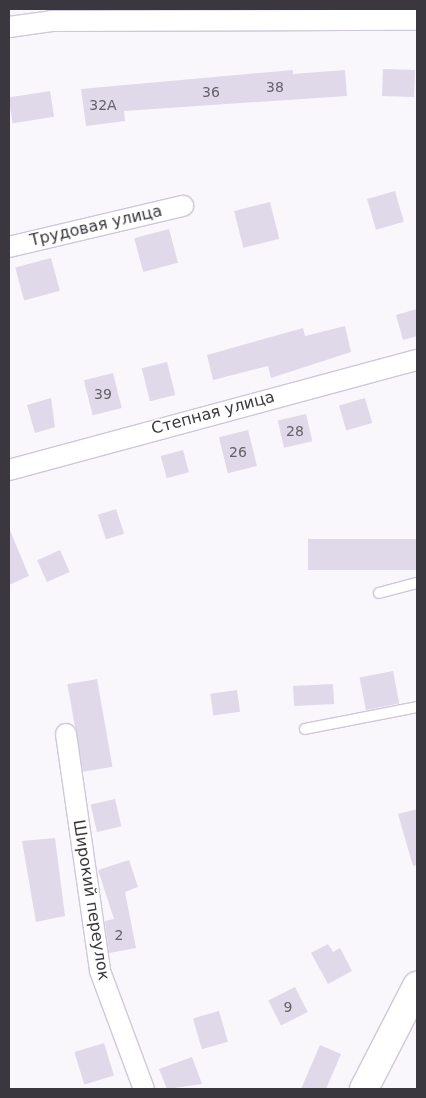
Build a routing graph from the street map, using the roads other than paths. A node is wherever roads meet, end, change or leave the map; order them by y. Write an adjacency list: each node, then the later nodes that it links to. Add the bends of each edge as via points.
1 (417, 20): 2 (street, via 52,21)
2 (9, 27)
3 (183, 206): 4 (street, Трудовая улица)
4 (9, 247)
5 (417, 360): 6 (street, Степная улица)
6 (9, 470)
7 (417, 583): 8 (lane)
8 (379, 593)
9 (417, 707): 10 (lane)
10 (305, 729)
11 (66, 734): 13 (street, Широкий переулок, via 100,972)
12 (417, 986): 14 (main road)
13 (144, 1089)
14 (364, 1089)

